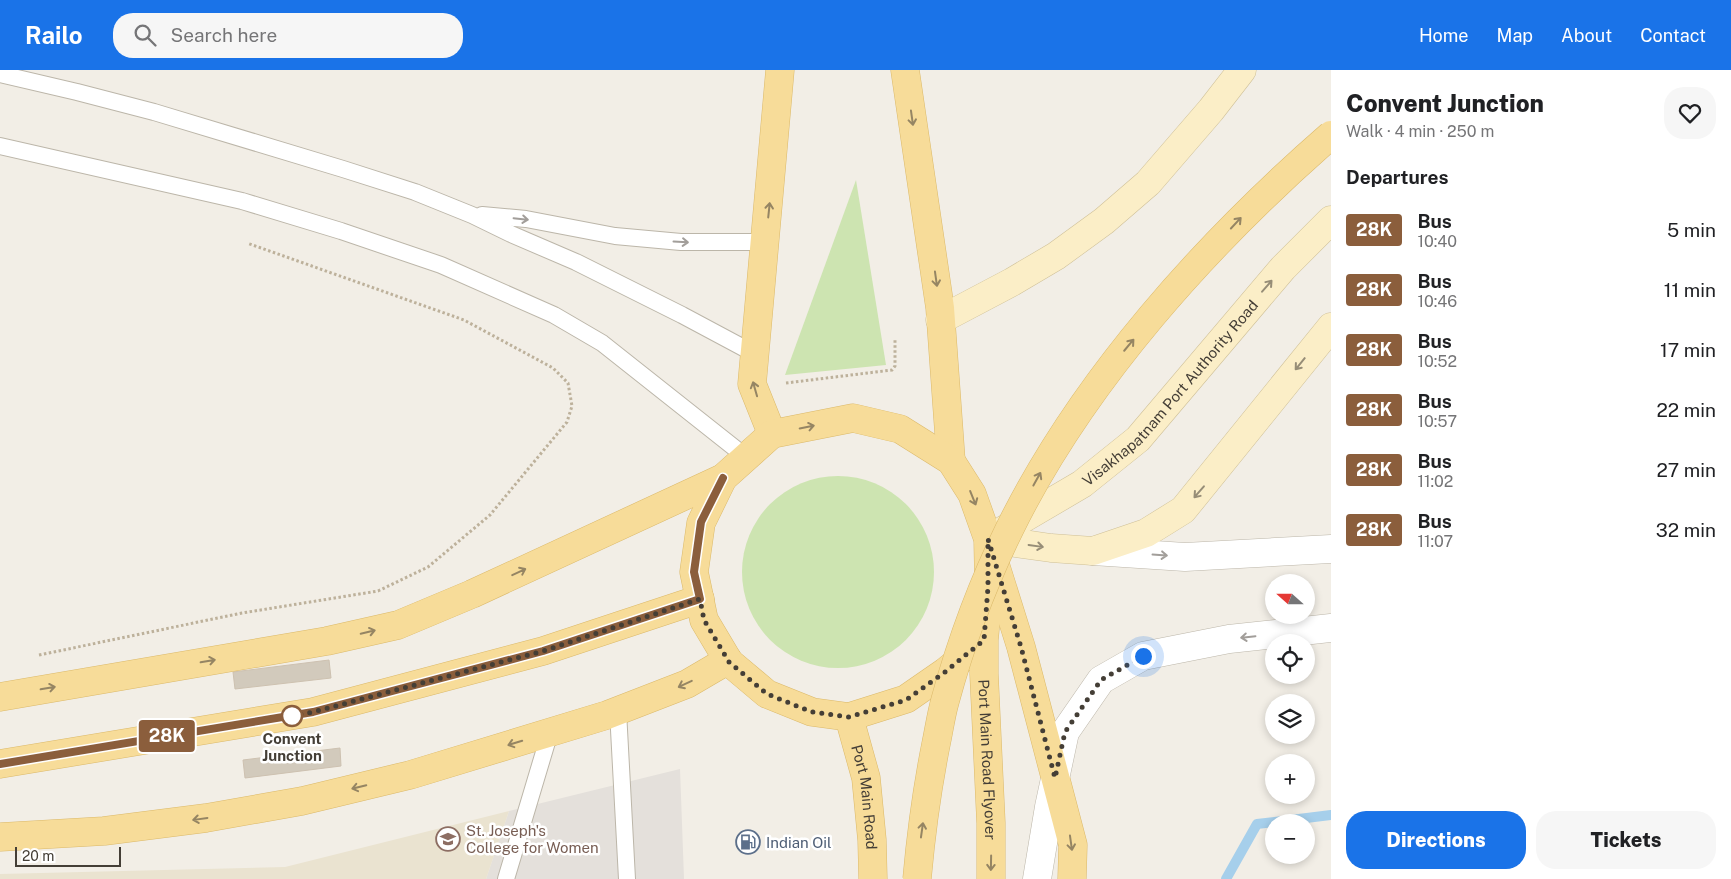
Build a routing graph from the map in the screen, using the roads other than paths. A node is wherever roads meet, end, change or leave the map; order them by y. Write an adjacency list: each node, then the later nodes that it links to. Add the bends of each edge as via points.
1 (780, 70): 9 (main road, one-way to 1)
2 (904, 70): 10 (main road, one-way to 10)
3 (1242, 70): 10 (main road, via 1148,183 1104,221 1056,256)
4 (0, 74): 7 (lane, via 154,112 415,192)
5 (1331, 135): 34 (main road, one-way to 5, bridge, via 921,833 944,703 982,590 1019,511 1076,415 1120,355 1250,208)
6 (0, 146): 14 (lane, via 242,201 441,265 554,315 602,343)
7 (472, 214): 9 (lane, one-way to 9, via 526,219 615,236 671,241); 12 (lane, via 631,289)
8 (1331, 220): 17 (main road, Visakhapatnam Port Authority Road, one-way to 8, via 1082,484 1138,439 1283,268)
9 (765, 242): 12 (main road)
10 (940, 320): 15 (main road)
11 (1331, 327): 19 (main road, one-way to 19, via 1183,510 1146,533)
12 (754, 354): 13 (main road, one-way to 12, via 752,384)
13 (772, 434): 14 (main road); 15 (main road, one-way to 15, via 853,418 900,429)
14 (746, 457): 16 (main road)
15 (951, 462): 17 (main road, one-way to 17, via 972,494)
16 (723, 478): 20 (main road, via 701,522 694,572); 24 (main road, one-way to 16, via 327,641 398,625)
17 (988, 539): 19 (main road, one-way to 19); 22 (main road, Port Main Road Flyover); 29 (main road, via 1021,647)
18 (1331, 549): 19 (street, one-way to 18, via 1186,557)
19 (1094, 551)
20 (700, 599): 23 (main road, via 704,620); 28 (main road, via 543,651 313,712)
21 (1331, 628): 29 (street, one-way to 29, via 1229,639 1143,656 1101,680 1065,732)
22 (984, 640): 26 (main road, via 906,700); 35 (main road, Port Main Road Flyover, one-way to 35)
23 (728, 660): 25 (main road, one-way to 25, via 687,684); 26 (main road, via 767,694 812,712)
24 (0, 697)
25 (618, 711): 27 (main road); 32 (lane)
26 (849, 717): 33 (main road, Port Main Road, via 866,778)
27 (550, 732): 30 (main road, one-way to 30, via 410,775 302,801 104,831); 31 (lane)
28 (0, 764)
29 (1055, 778): 36 (street); 37 (main road, one-way to 37, via 1073,845)
30 (0, 837)
31 (506, 879)
32 (627, 879)
33 (873, 879)
34 (917, 879)
35 (990, 879)
36 (1037, 879)
37 (1072, 879)

